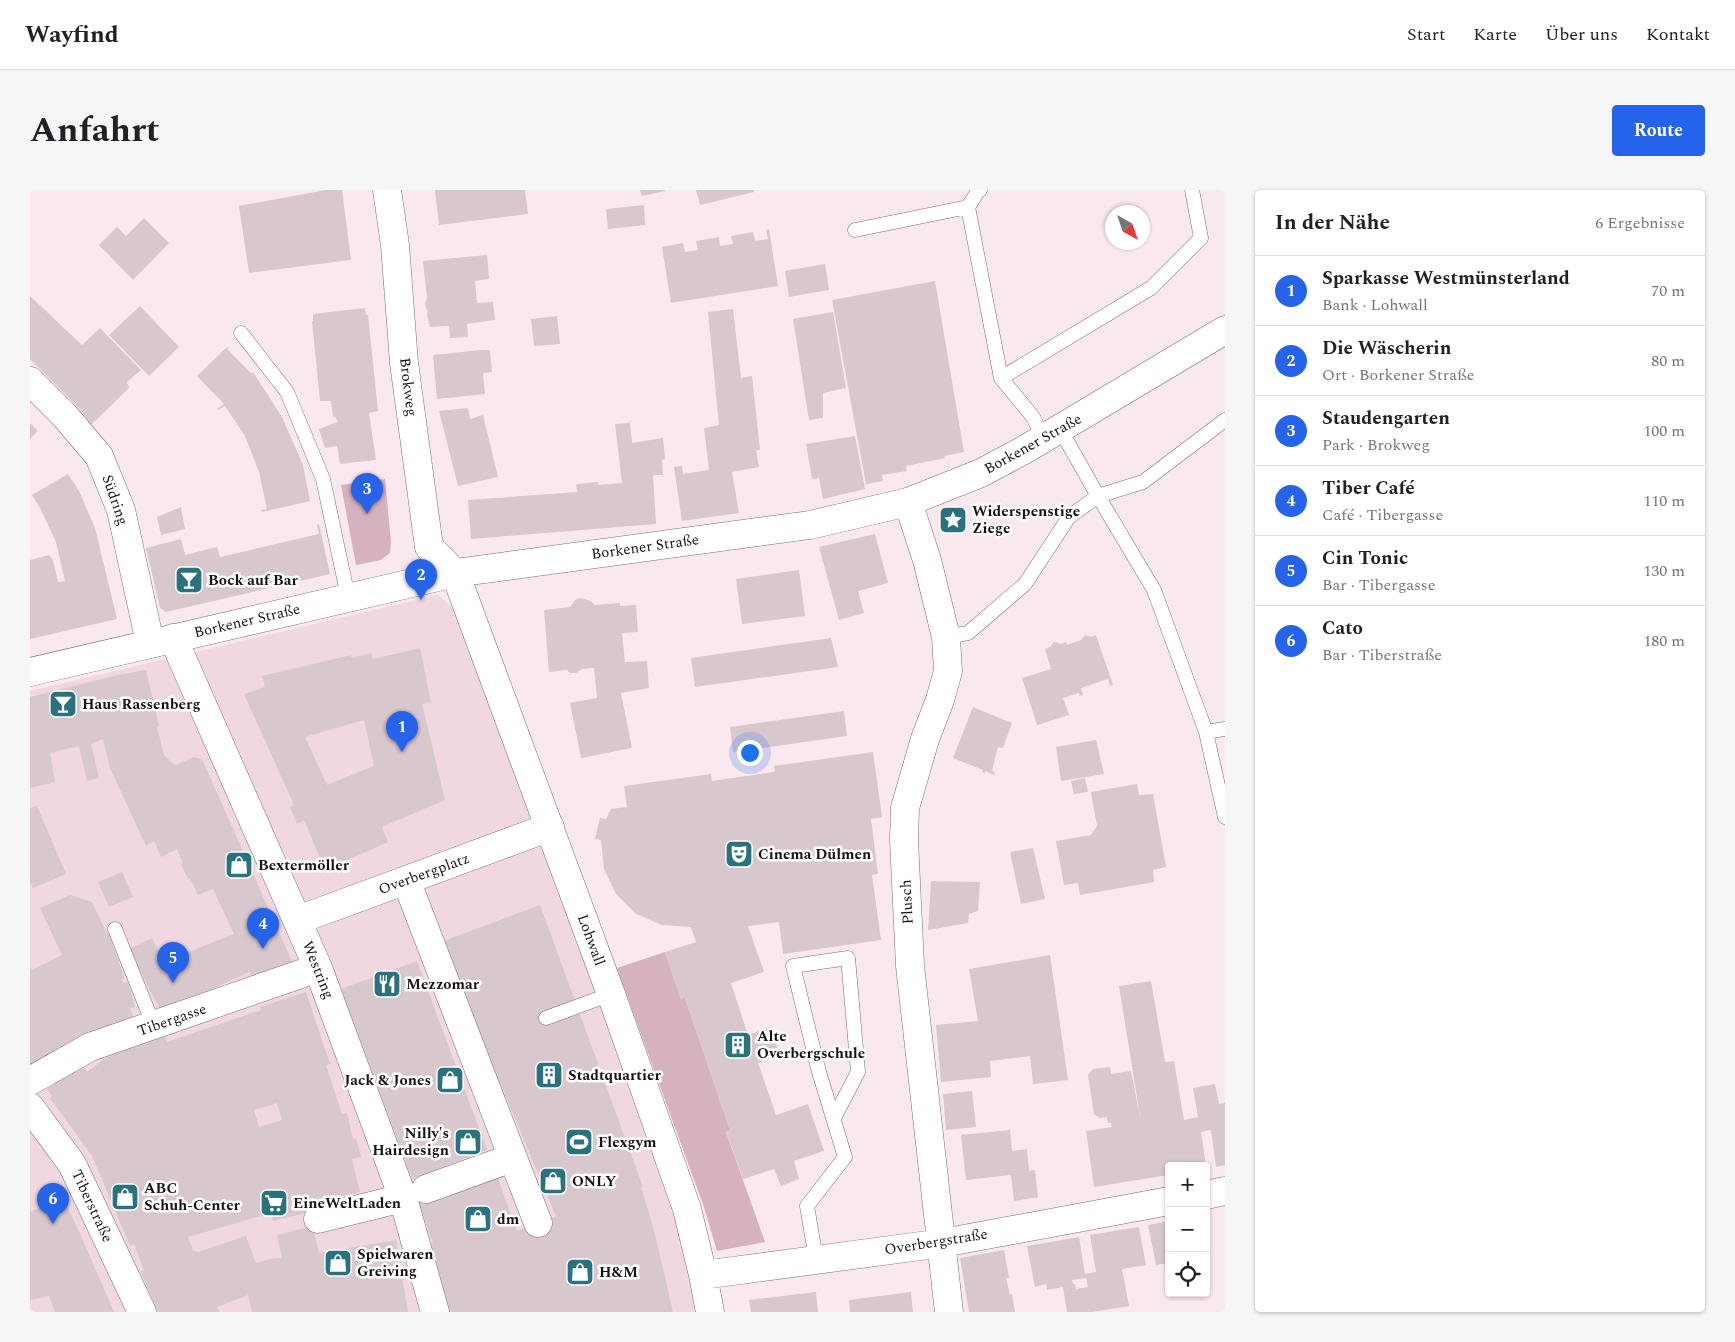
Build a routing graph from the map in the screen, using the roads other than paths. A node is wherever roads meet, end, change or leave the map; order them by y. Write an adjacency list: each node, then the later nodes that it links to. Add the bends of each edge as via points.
1 (387, 190): 14 (street, Brokweg, via 396,245 404,363 429,548)
2 (980, 190): 4 (lane)
3 (1192, 190): 8 (lane, via 1201,238 1151,288)
4 (968, 207): 5 (lane); 8 (lane)
5 (854, 230)
6 (1225, 330): 11 (street, Borkener Straße)
7 (241, 333): 15 (lane, via 287,392 323,479)
8 (1001, 378): 11 (lane, via 1033,417)
9 (30, 381): 17 (street, Südring, via 99,456 121,510)
10 (1225, 420): 12 (lane, via 1143,482)
11 (1052, 434): 12 (lane); 13 (street, Borkener Straße, via 981,473)
12 (1098, 496): 16 (lane, via 1069,517 1025,584 968,633); 20 (lane, via 1154,590)
13 (908, 502): 14 (street, Borkener Straße, via 810,525); 16 (street, Plusch)
14 (455, 573): 15 (street, Borkener Straße); 22 (street, Lohwall)
15 (348, 597): 17 (street, Borkener Straße)
16 (946, 637): 40 (street, Plusch, via 948,671 905,808 904,840 910,966)
17 (161, 641): 18 (street, Borkener Straße); 24 (street, Westring)
18 (30, 672)
19 (1225, 729): 20 (lane)
20 (1206, 732): 21 (lane)
21 (1225, 817)
22 (550, 826): 23 (street, Overbergplatz); 27 (street, Lohwall)
23 (406, 880): 24 (street, Overbergplatz); 33 (street)
24 (298, 920): 26 (street, Westring)
25 (114, 929): 29 (lane)
26 (318, 968): 29 (street, Tibergasse); 35 (street, Westring)
27 (611, 994): 28 (lane); 42 (street, Lohwall, via 686,1209)
28 (546, 1018)
29 (154, 1026): 30 (street, Tibergasse, via 90,1047)
30 (30, 1081)
31 (30, 1107): 43 (street, Tiberstraße, via 72,1164)
32 (834, 1118): 32 (lane, via 819,1072 793,966 848,958 858,1072); 41 (lane, via 845,1157 808,1206)
33 (512, 1158): 35 (street); 39 (street)
34 (1225, 1192): 36 (street)
35 (415, 1194): 38 (street); 44 (street, Westring)
36 (1210, 1194)
37 (1165, 1202): 40 (street, Overbergstraße)
38 (318, 1219)
39 (538, 1223)
40 (942, 1243): 41 (street, Overbergstraße); 46 (street, Plusch)
41 (816, 1259): 42 (street, Overbergstraße)
42 (703, 1275): 45 (street, Lohwall)
43 (142, 1312)
44 (435, 1312)
45 (710, 1312)
46 (949, 1312)

